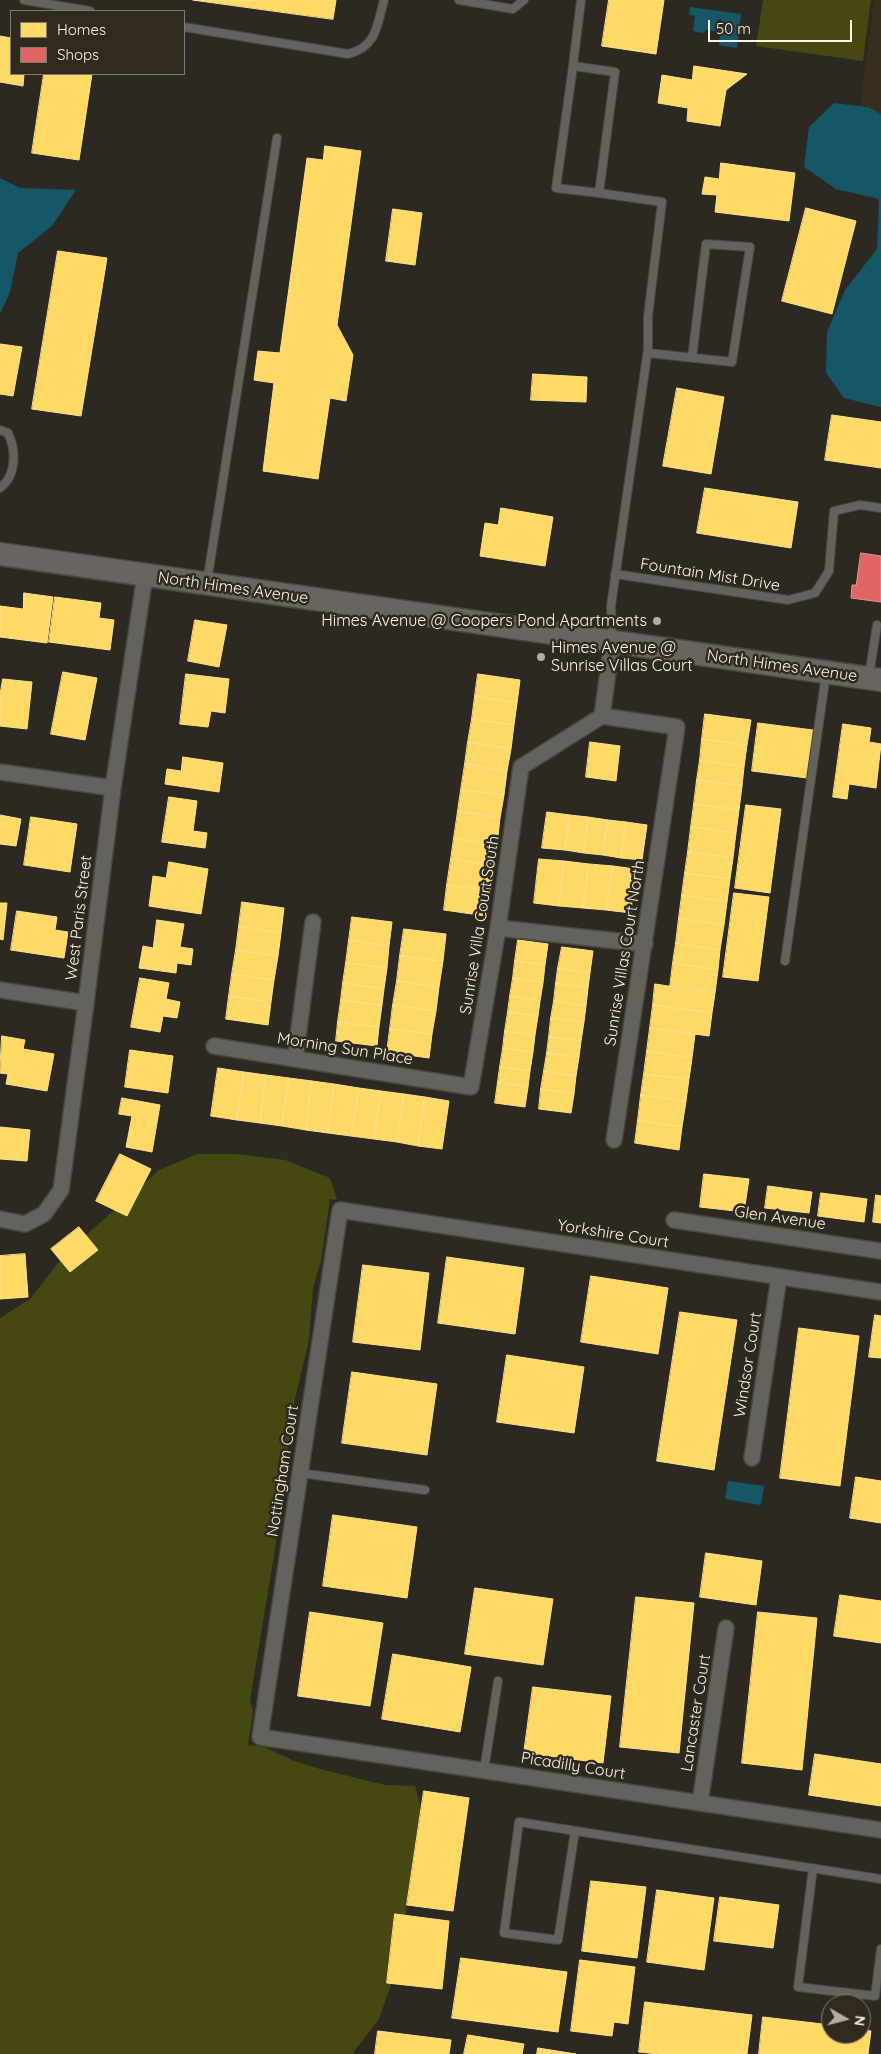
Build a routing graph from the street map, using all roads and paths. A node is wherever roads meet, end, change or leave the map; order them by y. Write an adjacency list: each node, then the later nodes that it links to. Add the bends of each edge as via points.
1 (24, 0): 6 (lane)
2 (384, 0): 7 (lane, via 372,40 358,52 348,54)
3 (459, 0): 4 (lane, via 513,9)
4 (524, 0)
5 (581, 0): 8 (lane)
6 (84, 10)
7 (185, 27)
8 (573, 66): 10 (lane, via 615,72); 10 (lane, via 556,188)
9 (277, 138): 19 (lane)
10 (599, 194): 11 (lane, via 662,202 648,316)
11 (648, 353): 12 (lane); 17 (lane)
12 (692, 358): 12 (lane, via 732,362 750,247 706,244)
13 (0, 430): 14 (lane, via 8,433 15,450 10,476)
14 (0, 488)
15 (881, 508): 17 (lane, Fountain Mist Drive, via 860,505 834,511 829,571 815,594 788,600)
16 (0, 554): 18 (street, North Himes Avenue)
17 (615, 574): 21 (lane, via 611,606)
18 (145, 575): 19 (street, North Himes Avenue); 26 (street, West Paris Street)
19 (207, 584): 21 (street, North Himes Avenue)
20 (877, 625): 23 (lane)
21 (612, 642): 22 (street, North Himes Avenue); 24 (street)
22 (826, 672): 23 (street, North Himes Avenue); 30 (lane)
23 (875, 679)
24 (602, 716): 28 (street, Sunrise Villa Court South, via 521,767); 29 (street, Sunrise Villas Court North, via 677,727)
25 (0, 772): 26 (street)
26 (112, 788): 32 (street, West Paris Street)
27 (313, 922): 34 (street)
28 (498, 928): 29 (street); 35 (street, Sunrise Villa Court South)
29 (645, 944): 36 (street, Sunrise Villas Court North)
30 (785, 961)
31 (0, 990): 32 (street)
32 (86, 1003): 38 (street, West Paris Street, via 61,1190 44,1214 25,1224)
33 (214, 1046): 34 (street, Morning Sun Place)
34 (296, 1059): 35 (street, Morning Sun Place)
35 (471, 1087)
36 (614, 1140)
37 (340, 1210): 41 (street, Yorkshire Court); 44 (street, Nottingham Court)
38 (0, 1219)
39 (674, 1220): 40 (street, Glen Avenue)
40 (881, 1251)
41 (779, 1276): 42 (street, Yorkshire Court); 43 (street, Windsor Court)
42 (881, 1292)
43 (752, 1458)
44 (300, 1473): 45 (lane); 48 (street, Nottingham Court)
45 (425, 1490)
46 (726, 1628): 50 (street, Lancaster Court)
47 (498, 1681): 49 (lane)
48 (260, 1737): 49 (street, Picadilly Court)
49 (484, 1770): 50 (street, Picadilly Court)
50 (700, 1803): 51 (street, Picadilly Court)
51 (881, 1830)
52 (575, 1831): 52 (lane, via 519,1822 504,1933 558,1940); 53 (lane)
53 (813, 1868): 54 (lane); 55 (lane, via 798,1987 875,1996)
54 (881, 1879)
55 (881, 1948)

